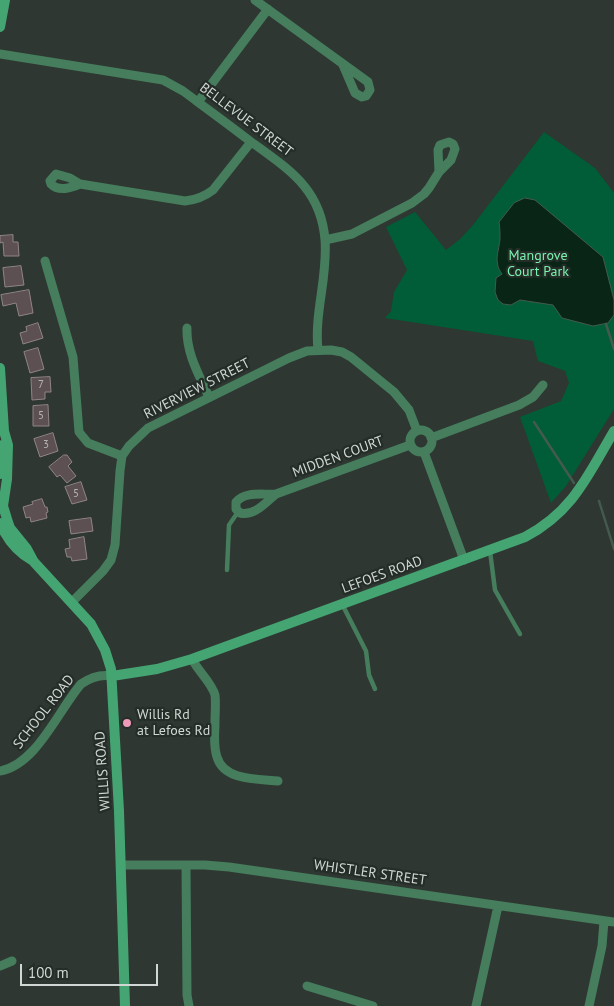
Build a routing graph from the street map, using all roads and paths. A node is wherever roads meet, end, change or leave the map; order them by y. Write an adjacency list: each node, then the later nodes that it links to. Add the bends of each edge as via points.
1 (5, 0): 4 (main road)
2 (255, 0): 3 (street)
3 (268, 9): 6 (street); 7 (street)
4 (0, 27)
5 (0, 54): 7 (street, BELLEVUE STREET, via 163,80)
6 (343, 65)
7 (198, 102): 8 (street, BELLEVUE STREET)
8 (251, 142): 10 (street, via 214,190 195,200); 11 (street, BELLEVUE STREET, via 301,181 319,210)
9 (439, 172): 11 (street, via 424,194 412,204 352,234)
10 (80, 184)
11 (325, 240): 14 (street, BELLEVUE STREET, via 317,323)
12 (46, 262): 24 (street, via 73,357 79,432 88,443)
13 (187, 328): 17 (street, via 190,351)
14 (318, 350): 17 (street, RIVERVIEW STREET, via 289,358); 19 (street, RIVERVIEW STREET, via 342,352 386,385 404,404)
15 (0, 368): 18 (main road)
16 (543, 384): 21 (street, via 533,397 519,405)
17 (209, 397): 24 (street, RIVERVIEW STREET, via 148,428)
18 (4, 431): 25 (main road); 27 (main road, via 8,463)
19 (417, 431): 21 (street, via 427,432); 22 (street, via 410,438)
20 (614, 431): 30 (main road, LEFOES ROAD, via 574,498 557,516 525,537)
21 (431, 438): 23 (street, via 430,448)
22 (410, 445): 23 (street, via 418,452); 26 (street, MIDDEN COURT)
23 (424, 452): 31 (street)
24 (122, 456): 34 (street, via 113,554 103,571)
25 (0, 474)
26 (276, 494): 28 (street, MIDDEN COURT, via 259,509 247,514); 28 (street, MIDDEN COURT, via 243,497 235,506)
27 (2, 505): 32 (main road, WILLIS ROAD, via 10,528)
28 (238, 512): 33 (lane, MIDDEN COURT, via 229,525)
29 (0, 523): 32 (main road, WILLIS ROAD, via 14,546)
30 (490, 551): 31 (main road, LEFOES ROAD); 36 (lane, via 495,590)
31 (464, 560): 35 (main road, LEFOES ROAD)
32 (34, 562): 34 (main road, WILLIS ROAD)
33 (227, 570)
34 (72, 602): 38 (main road, WILLIS ROAD, via 97,634)
35 (342, 604): 37 (main road, LEFOES ROAD); 39 (lane, via 366,652 368,675)
36 (520, 634)
37 (192, 659): 38 (main road, LEFOES ROAD, via 157,669); 41 (street, via 214,694 215,751 222,766 244,778)
38 (112, 676): 40 (street, SCHOOL ROAD, via 101,675 81,684 30,755 15,767); 42 (main road, WILLIS ROAD)
39 (375, 689)
40 (0, 771)
41 (278, 781)
42 (121, 865): 43 (street, WHISTLER STREET); 50 (main road, WILLIS ROAD)
43 (186, 865): 44 (street, WHISTLER STREET, via 229,867); 51 (street)
44 (498, 906): 45 (street, WHISTLER STREET); 53 (street)
45 (604, 921): 46 (street, WHISTLER STREET); 54 (street)
46 (614, 922)
47 (12, 961): 48 (street)
48 (0, 966)
49 (307, 986): 52 (street)
50 (125, 1006)
51 (189, 1006)
52 (373, 1006)
53 (476, 1006)
54 (589, 1006)

